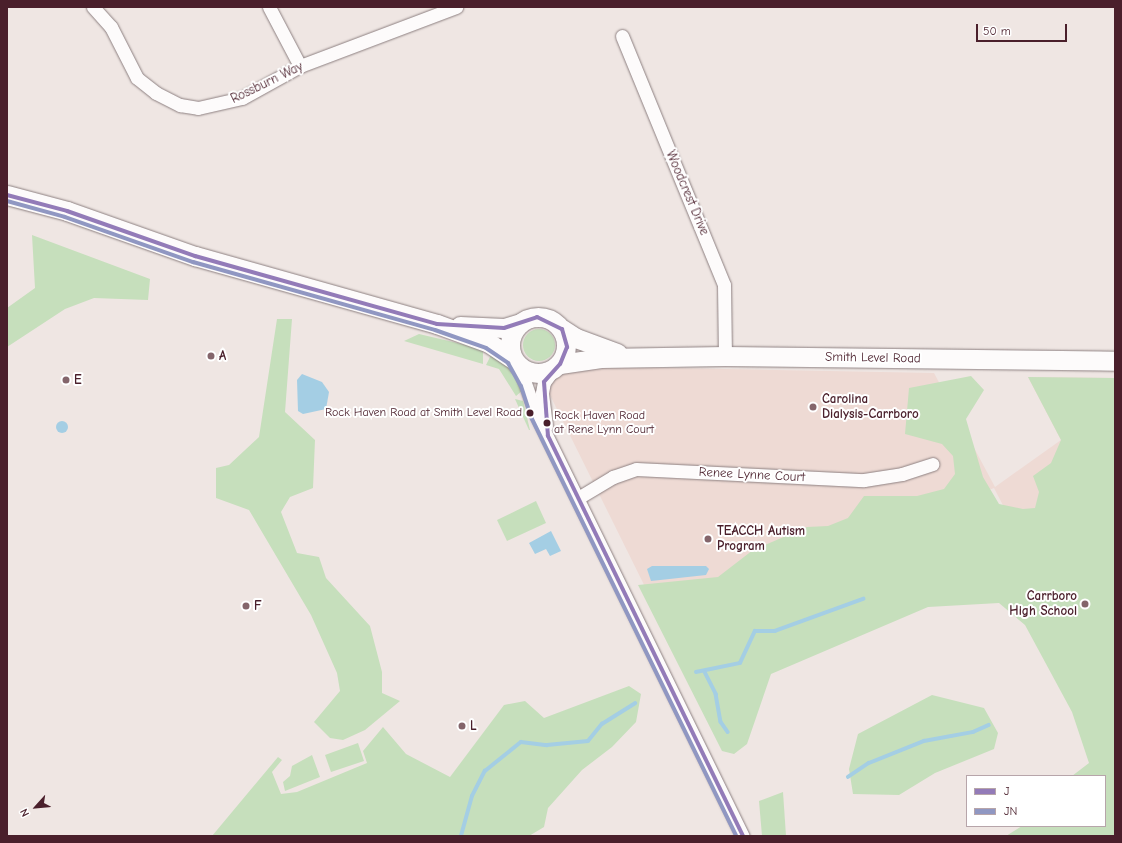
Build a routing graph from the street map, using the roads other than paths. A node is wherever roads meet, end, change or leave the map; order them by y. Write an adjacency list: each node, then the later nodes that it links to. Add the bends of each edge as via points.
1 (93, 7): 5 (street, Rossburn Way, via 110,28 137,78 156,93 180,105 220,106 242,98)
2 (269, 7): 5 (street)
3 (456, 7): 5 (street, Rossburn Way)
4 (622, 36): 10 (street, Woodcrest Drive, via 724,285)
5 (300, 66)
6 (7, 195): 7 (main road, via 67,211 195,256)
7 (437, 324): 8 (main road, via 486,328); 13 (main road, via 489,343)
8 (520, 324): 9 (main road, via 537,317 547,318); 13 (main road, via 510,340)
9 (562, 329): 11 (main road, Smith Level Road, via 576,338); 14 (main road, via 567,348)
10 (725, 356): 11 (main road, Smith Level Road); 12 (main road, Smith Level Road)
11 (630, 358): 14 (main road, Smith Level Road, via 586,358)
12 (1115, 361)
13 (516, 363): 14 (main road, via 536,374); 15 (street)
14 (557, 367): 15 (street, via 544,382 542,393)
15 (548, 436): 17 (street)
16 (932, 464): 17 (street, Renee Lynne Court, via 902,474 864,480 636,470 613,477)
17 (578, 498): 18 (street)
18 (743, 836)

